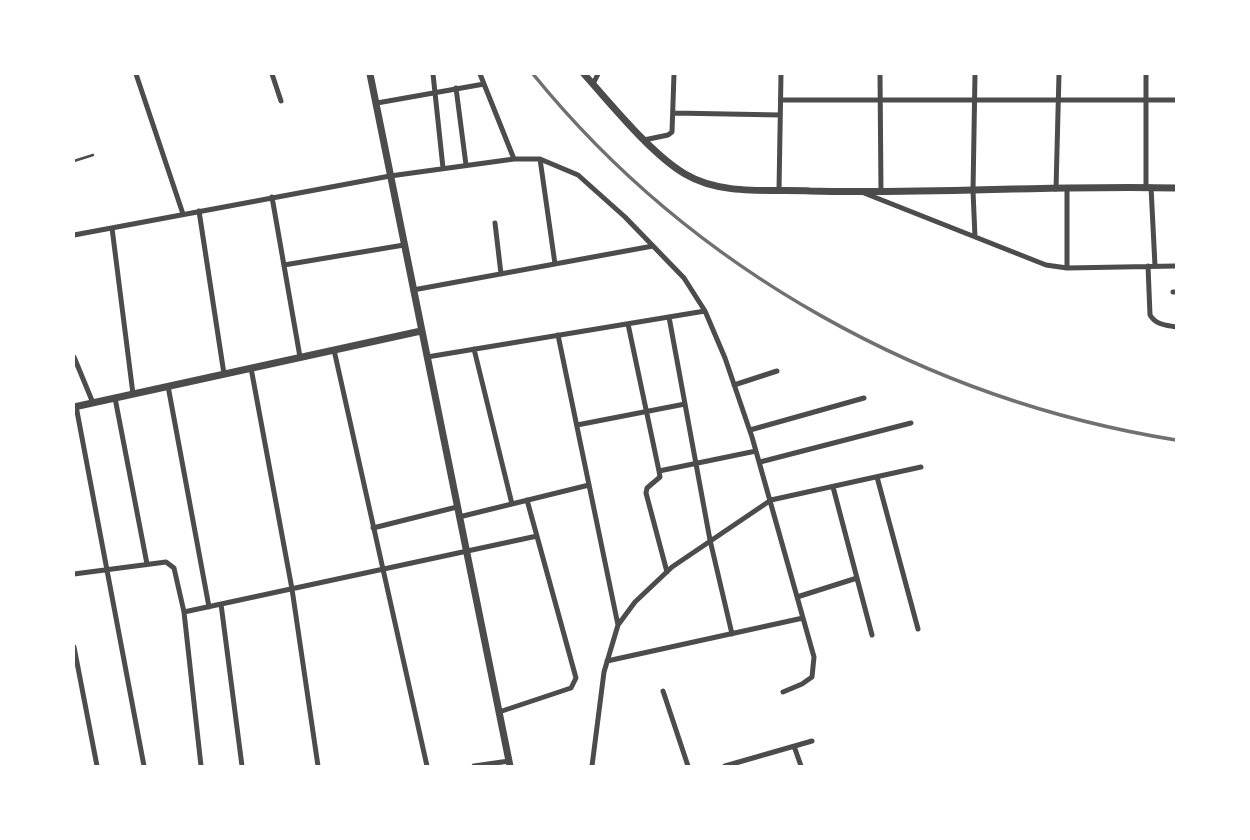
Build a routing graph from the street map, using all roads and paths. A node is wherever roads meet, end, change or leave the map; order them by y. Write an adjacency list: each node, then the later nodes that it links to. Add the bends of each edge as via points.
1 (135, 74): 46 (street)
2 (271, 74): 24 (street)
3 (370, 74): 25 (street)
4 (433, 74): 17 (street)
5 (480, 74): 14 (street)
6 (584, 74): 15 (street)
7 (598, 74): 15 (street)
8 (674, 74): 26 (street)
9 (781, 74): 19 (street)
10 (880, 74): 20 (street)
11 (975, 74): 21 (street)
12 (1059, 74): 18 (street)
13 (1146, 74): 22 (street)
14 (484, 83): 16 (street); 30 (street)
15 (593, 84): 28 (street)
16 (456, 88): 17 (street); 33 (street)
17 (435, 92): 25 (street); 34 (street)
18 (1059, 99): 21 (street); 22 (street); 38 (street)
19 (781, 100): 20 (street); 27 (street)
20 (881, 100): 21 (street); 43 (street)
21 (975, 100): 41 (street)
22 (1146, 100): 23 (street); 36 (street)
23 (1177, 100)
24 (281, 101)
25 (377, 103): 35 (street)
26 (674, 113): 27 (street); 28 (street, via 672,132)
27 (780, 115): 40 (street)
28 (645, 139): 40 (street, via 684,173 708,185)
29 (93, 155): 32 (lane)
30 (514, 159): 31 (street); 33 (street)
31 (540, 159): 52 (street, via 578,175); 53 (street)
32 (74, 161)
33 (466, 165): 34 (street)
34 (443, 168): 35 (street)
35 (390, 176): 44 (street); 51 (street)
36 (1149, 187): 37 (street); 39 (street); 55 (street)
37 (1177, 188)
38 (1056, 189): 39 (street); 41 (street)
39 (1067, 189): 57 (street)
40 (779, 190): 42 (street)
41 (973, 191): 43 (street); 50 (street)
42 (861, 192): 43 (street); 50 (street)
43 (881, 192)
44 (272, 197): 45 (street); 54 (street)
45 (199, 211): 46 (street); 73 (street)
46 (183, 214): 48 (street)
47 (495, 223): 58 (street)
48 (112, 228): 49 (street); 76 (street)
49 (74, 235)
50 (975, 237): 57 (street, via 1046,265)
51 (404, 245): 54 (street); 59 (street)
52 (653, 246): 53 (street); 60 (street, via 684,278)
53 (555, 264): 58 (street)
54 (284, 265): 70 (street)
55 (1151, 266): 56 (street); 57 (street); 63 (street, via 1150,315 1161,325)
56 (1177, 266)
57 (1067, 268)
58 (501, 274): 59 (street)
59 (413, 290): 64 (street)
60 (705, 311): 61 (street); 74 (street)
61 (669, 317): 62 (street); 80 (street)
62 (628, 324): 65 (street); 82 (street)
63 (1177, 327)
64 (421, 331): 67 (street); 69 (street)
65 (558, 335): 66 (street); 84 (street)
66 (474, 349): 69 (street); 96 (street)
67 (334, 350): 70 (street); 99 (street)
68 (74, 357): 79 (street)
69 (427, 357): 97 (street)
70 (300, 358): 71 (street)
71 (251, 368): 73 (street); 109 (street)
72 (777, 371): 74 (street)
73 (224, 374): 75 (street)
74 (734, 385): 85 (street)
75 (167, 386): 76 (street); 112 (street)
76 (134, 394): 77 (street)
77 (114, 398): 79 (street); 103 (street)
78 (864, 398): 85 (street)
79 (93, 402): 81 (street)
80 (685, 404): 82 (street); 87 (street)
81 (75, 407): 104 (street)
82 (645, 412): 84 (street); 90 (street)
83 (911, 423): 88 (street)
84 (577, 425): 92 (street)
85 (750, 430): 86 (street)
86 (756, 451): 87 (street); 88 (street)
87 (696, 462): 90 (street); 101 (street)
88 (760, 462): 95 (street)
89 (921, 467): 91 (street)
90 (659, 471): 106 (street, via 660,477 646,493)
91 (877, 477): 93 (street); 116 (street)
92 (589, 485): 94 (street); 115 (street)
93 (833, 486): 95 (street); 108 (street)
94 (527, 500): 96 (street); 100 (street)
95 (771, 500): 101 (street); 110 (street)
96 (512, 504): 98 (street)
97 (457, 507): 98 (street); 99 (street)
98 (459, 517): 102 (street)
99 (373, 528): 105 (street)
100 (537, 536): 102 (street); 123 (street, via 576,678 571,688)
101 (710, 540): 106 (street); 117 (street)
102 (467, 553): 105 (street); 123 (street)
103 (147, 564): 104 (street); 113 (street, via 166,562 174,568)
104 (107, 569): 107 (street); 130 (street)
105 (382, 570): 109 (street); 134 (street)
106 (667, 572): 115 (street)
107 (74, 574)
108 (857, 578): 110 (street); 118 (street)
109 (292, 589): 111 (street); 133 (street)
110 (797, 597): 114 (street)
111 (221, 604): 112 (street); 132 (street)
112 (209, 607): 113 (street)
113 (184, 612): 128 (street)
114 (803, 618): 117 (street); 122 (street, via 814,671 802,684)
115 (618, 625): 120 (street)
116 (918, 629)
117 (732, 634): 120 (street)
118 (872, 635)
119 (74, 647): 129 (street)
120 (607, 661): 136 (street)
121 (663, 691): 137 (street)
122 (783, 692)
123 (499, 712): 126 (street)
124 (812, 741): 125 (street)
125 (794, 746): 127 (street); 139 (street)
126 (509, 764): 135 (street)
127 (745, 764): 138 (street)
128 (201, 765): 131 (street)
129 (97, 766)
130 (144, 766)
131 (191, 766)
132 (242, 766)
133 (318, 766)
134 (427, 766)
135 (474, 766)
136 (592, 766)
137 (688, 766)
138 (725, 766)
139 (801, 766)

